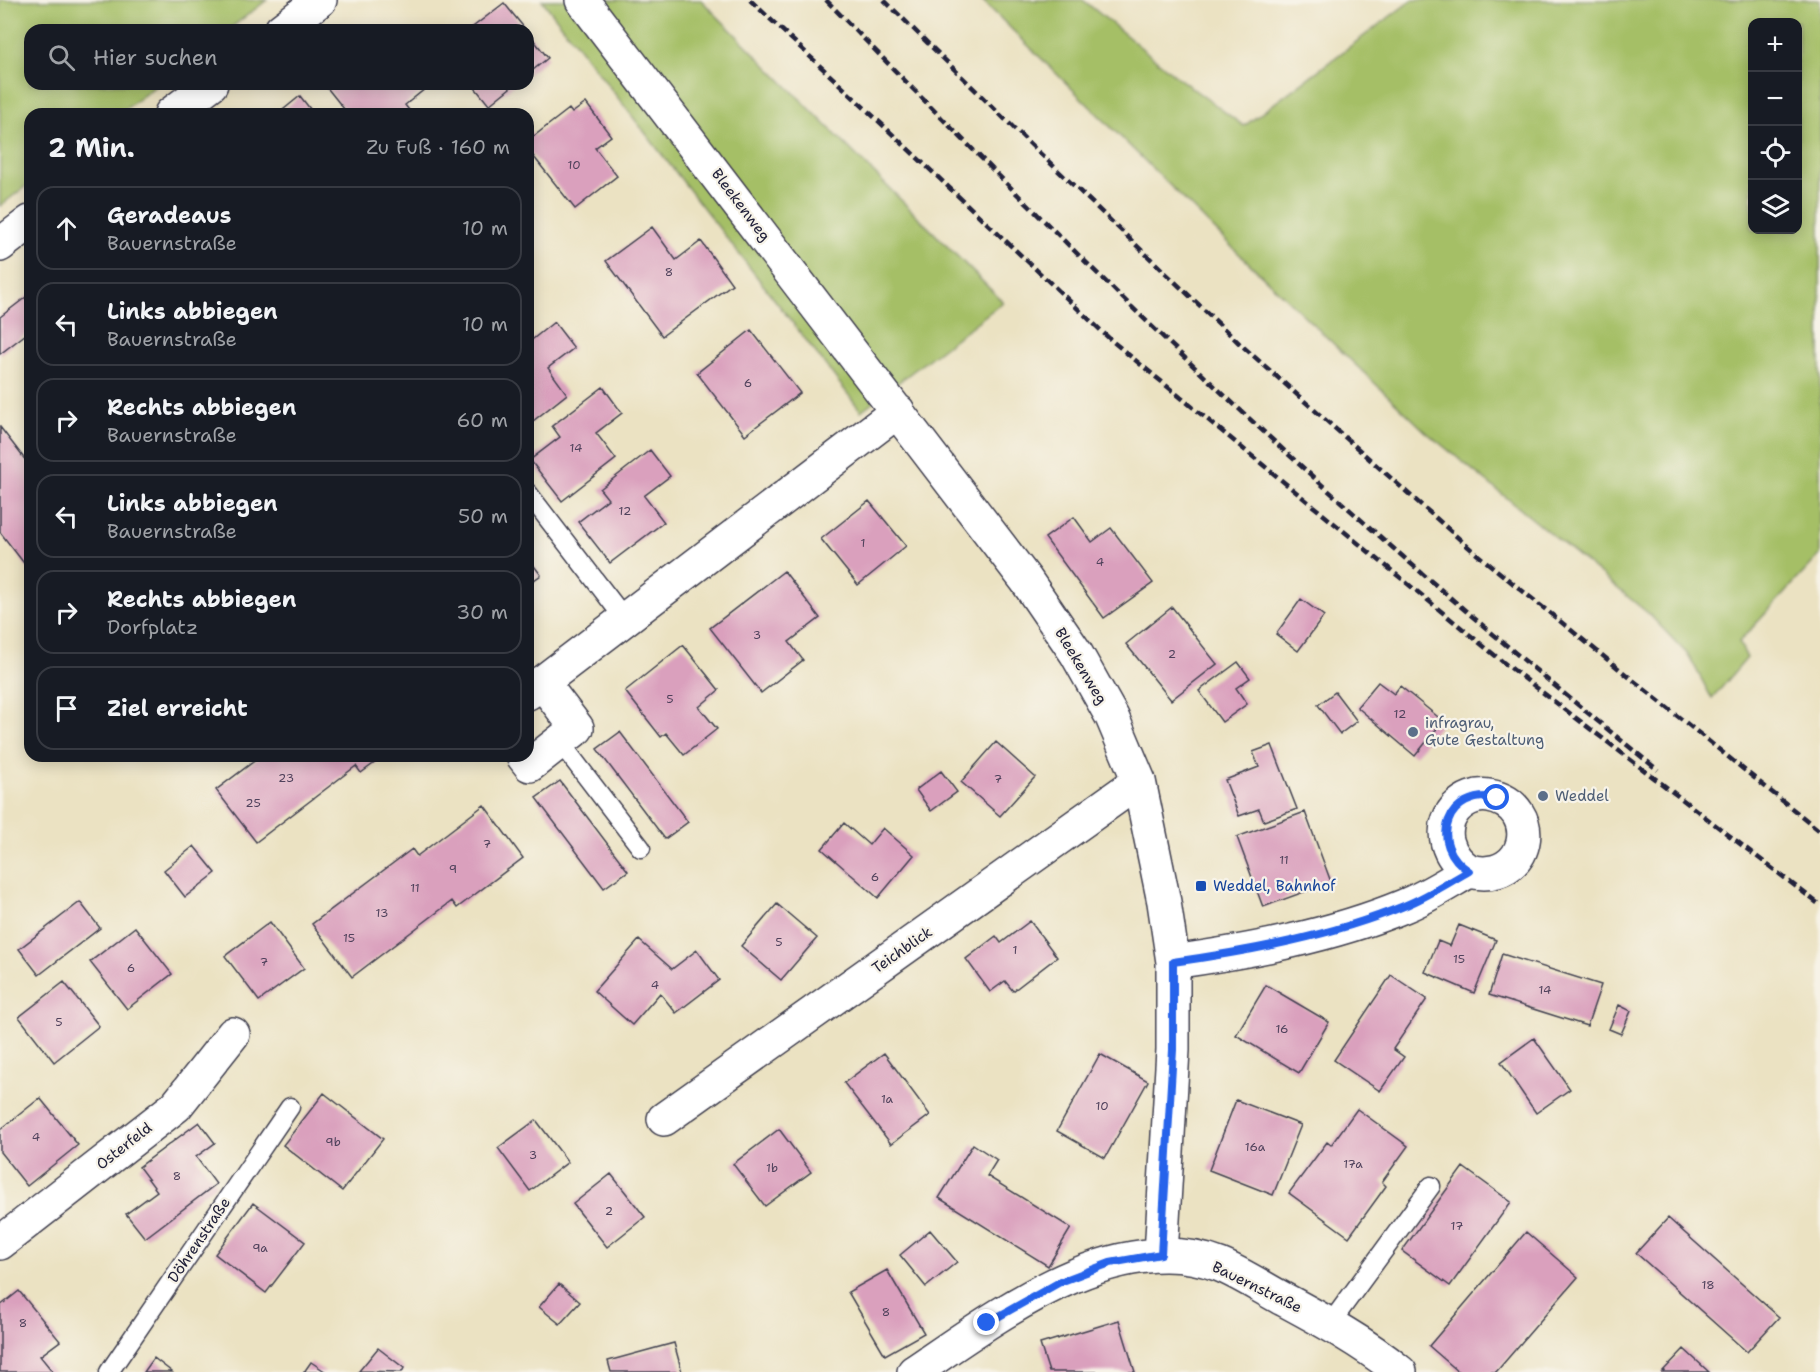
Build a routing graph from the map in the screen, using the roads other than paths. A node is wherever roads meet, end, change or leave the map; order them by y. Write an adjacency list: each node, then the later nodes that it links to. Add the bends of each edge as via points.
1 (320, 0): 3 (street)
2 (582, 0): 8 (street, Bleekenweg)
3 (289, 24)
4 (203, 90): 5 (street)
5 (179, 108)
6 (24, 227): 7 (street)
7 (0, 245)
8 (898, 411): 10 (street); 14 (street, Bleekenweg, via 1076,653 1112,717)
9 (534, 501): 10 (lane)
10 (624, 618): 11 (street)
11 (535, 687): 12 (street, via 577,728)
12 (560, 742): 13 (street); 15 (lane)
13 (534, 762)
14 (1139, 781): 17 (street, Bleekenweg); 20 (street, Teichblick)
15 (641, 848)
16 (1469, 871): 17 (street, via 1405,906 1319,934 1239,953)
17 (1173, 962): 23 (street, via 1173,1050)
18 (233, 1034): 22 (street, Osterfeld, via 176,1106)
19 (290, 1107): 25 (lane, Döhrenstraße)
20 (664, 1119)
21 (1431, 1186): 24 (lane)
22 (0, 1243)
23 (1161, 1254): 24 (street, Bauernstraße, via 1220,1265); 26 (street, via 1110,1263 1060,1282)
24 (1330, 1324): 27 (street, Bauernstraße)
25 (109, 1372)
26 (914, 1372)
27 (1400, 1372)

